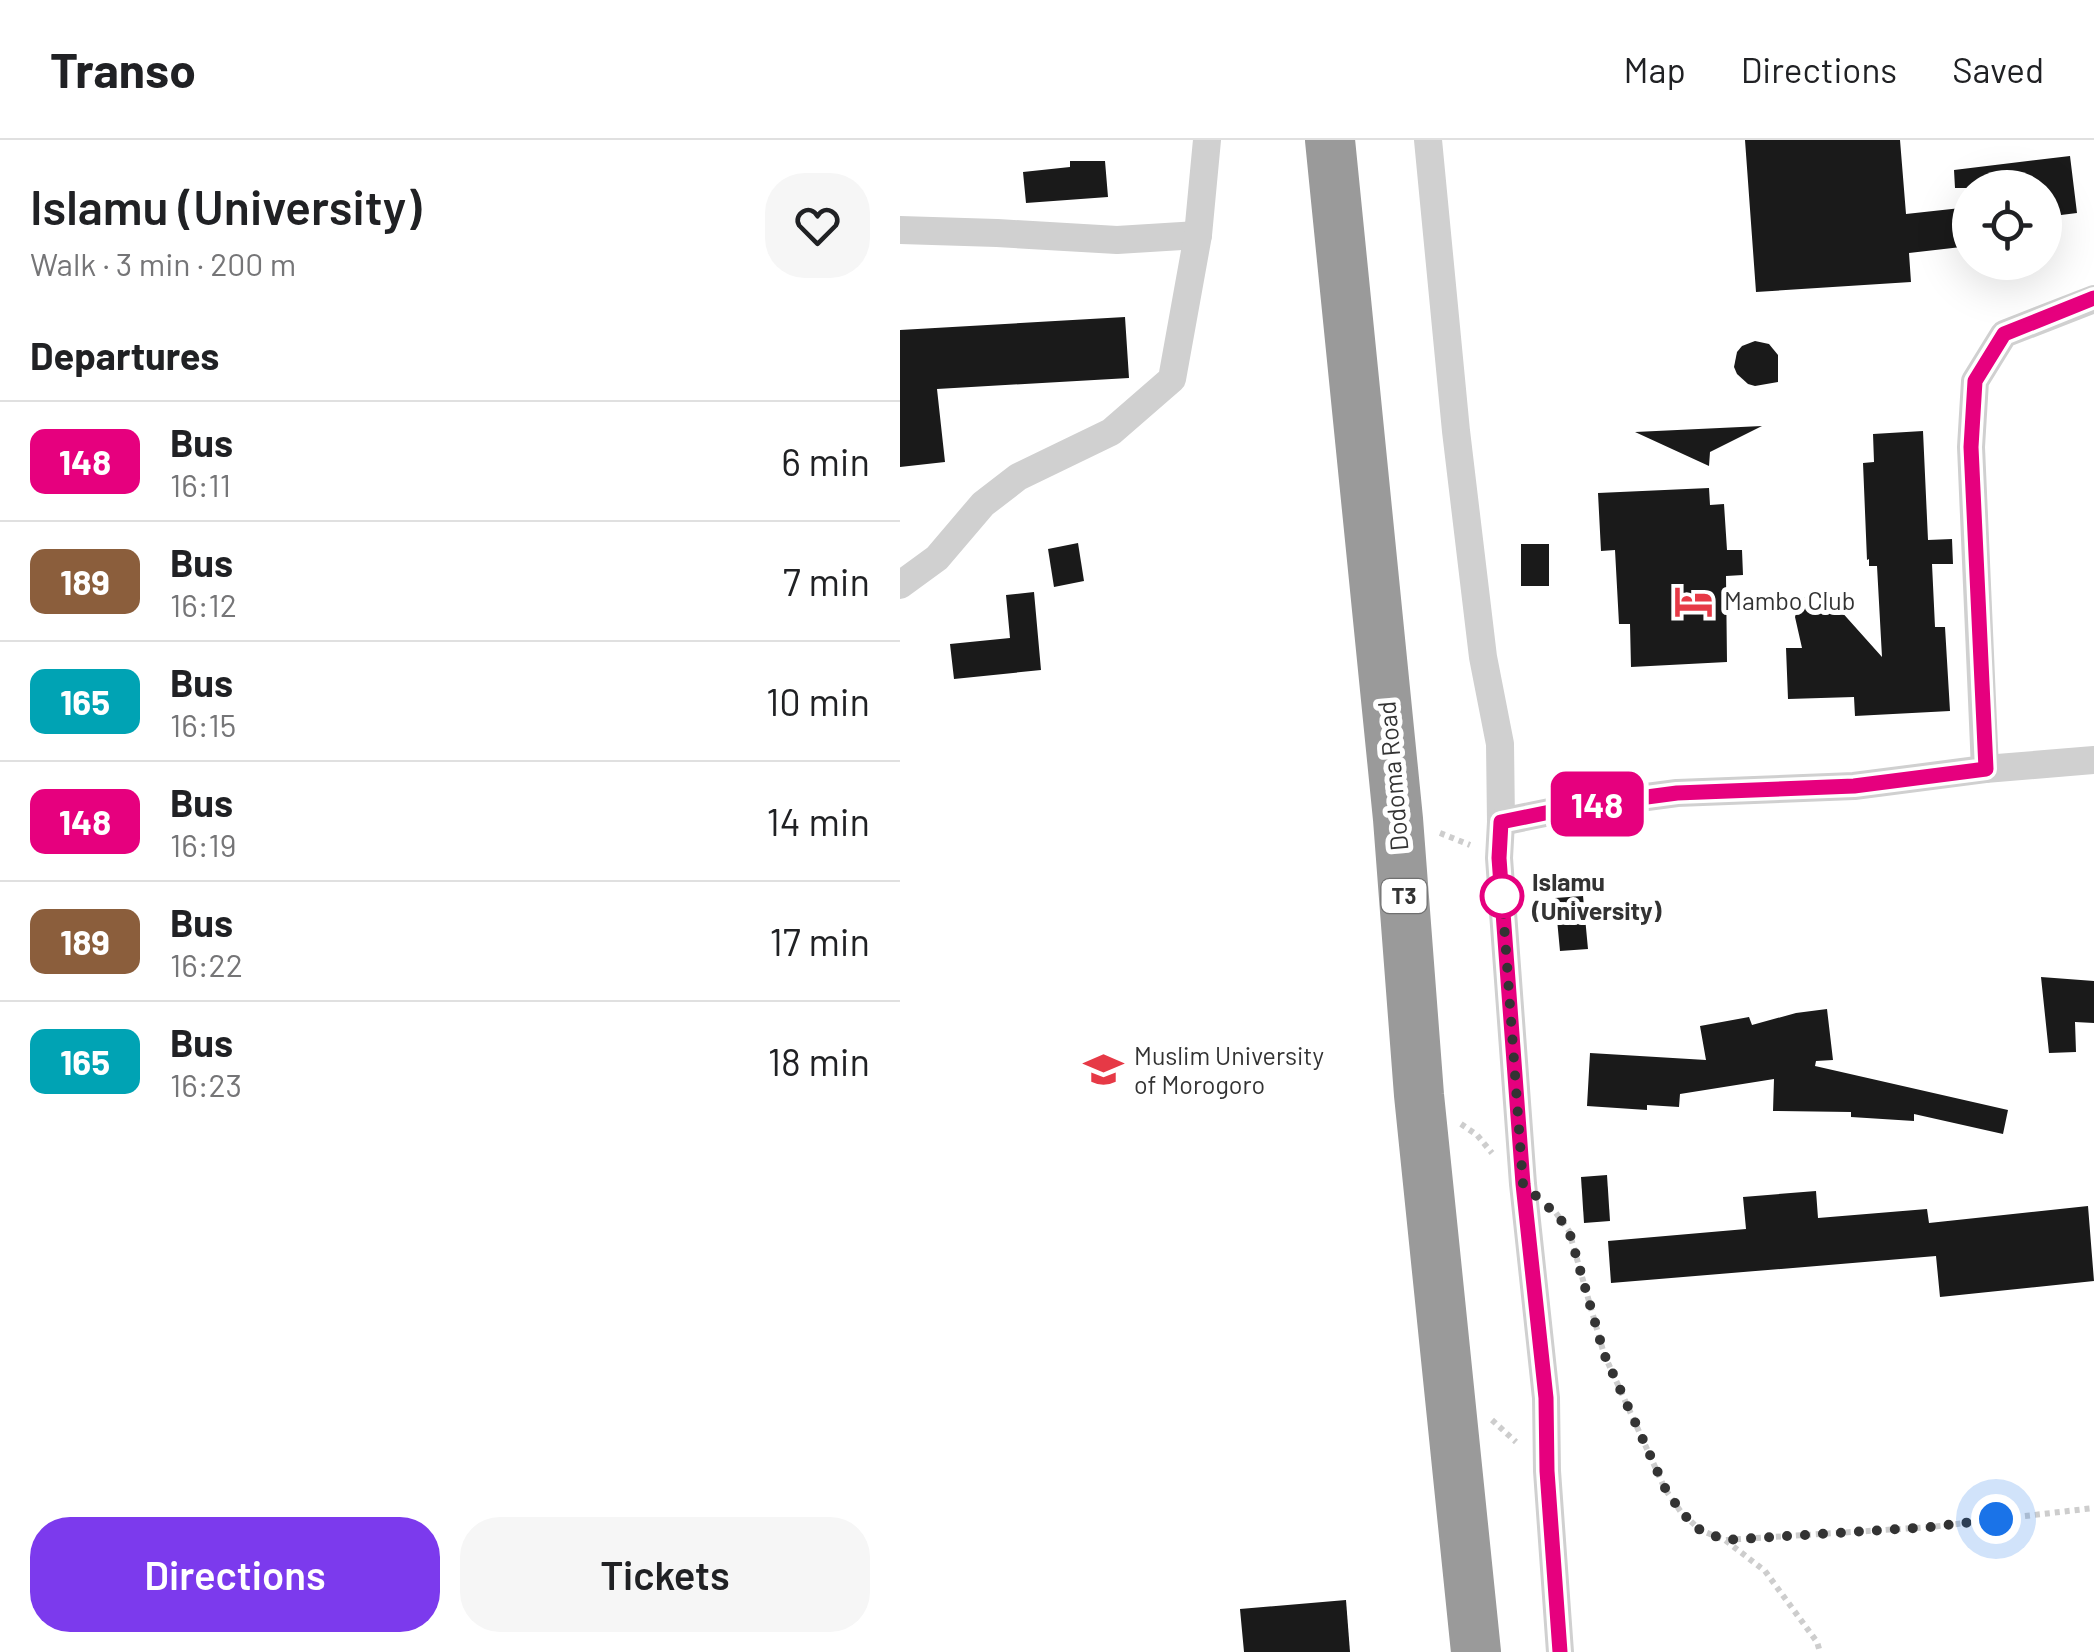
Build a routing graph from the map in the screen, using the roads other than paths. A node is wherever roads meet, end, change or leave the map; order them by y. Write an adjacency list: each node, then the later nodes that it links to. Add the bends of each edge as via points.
1 (1207, 140): 5 (street)
2 (1330, 140): 11 (highway, Dodoma Road / T3)
3 (1428, 140): 10 (street, via 1456,431 1500,744)
4 (900, 230): 5 (street, via 1117,240)
5 (1198, 236): 7 (street, via 1172,378 1111,432 1018,477 983,504 937,558)
6 (2094, 298): 9 (street, via 2004,334 1975,381 1971,447)
7 (900, 585)
8 (2094, 760): 9 (street)
9 (1986, 769): 10 (street, via 1854,786 1677,793)
10 (1501, 822): 12 (street)
11 (1476, 1652)
12 (1560, 1652)

